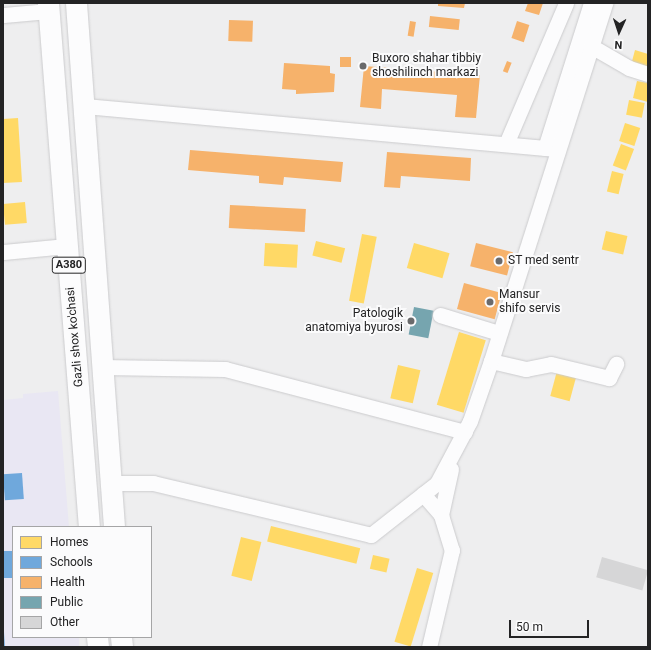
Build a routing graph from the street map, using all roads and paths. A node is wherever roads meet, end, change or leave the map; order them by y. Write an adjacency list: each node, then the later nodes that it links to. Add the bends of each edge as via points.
1 (76, 3): 9 (highway, Gazli shox ko'chasi / A380)
2 (566, 3): 10 (street)
3 (591, 3): 11 (street)
4 (605, 3): 7 (street)
5 (48, 7): 6 (street); 12 (highway, Gazli shox ko'chasi / A380)
6 (3, 15)
7 (591, 46): 8 (street, via 629,68); 11 (street)
8 (648, 74)
9 (84, 106): 10 (street); 18 (highway, Gazli shox ko'chasi / A380)
10 (506, 144): 11 (street)
11 (551, 148): 15 (street)
12 (67, 246): 13 (street); 24 (highway, Gazli shox ko'chasi / A380)
13 (3, 252)
14 (440, 315): 15 (street)
15 (499, 333): 16 (street)
16 (491, 361): 17 (street, via 526,369 551,364 609,378); 19 (street)
17 (616, 364)
18 (102, 367): 19 (street, via 225,369); 21 (highway, Gazli shox ko'chasi / A380)
19 (465, 432): 20 (street)
20 (455, 454): 22 (street, via 438,484); 23 (street)
21 (111, 484): 22 (street, via 153,483 371,535); 25 (highway, Gazli shox ko'chasi / A380)
22 (423, 494): 23 (street)
23 (441, 515): 26 (street, via 452,550)
24 (89, 526)
25 (114, 526)
26 (429, 647)

